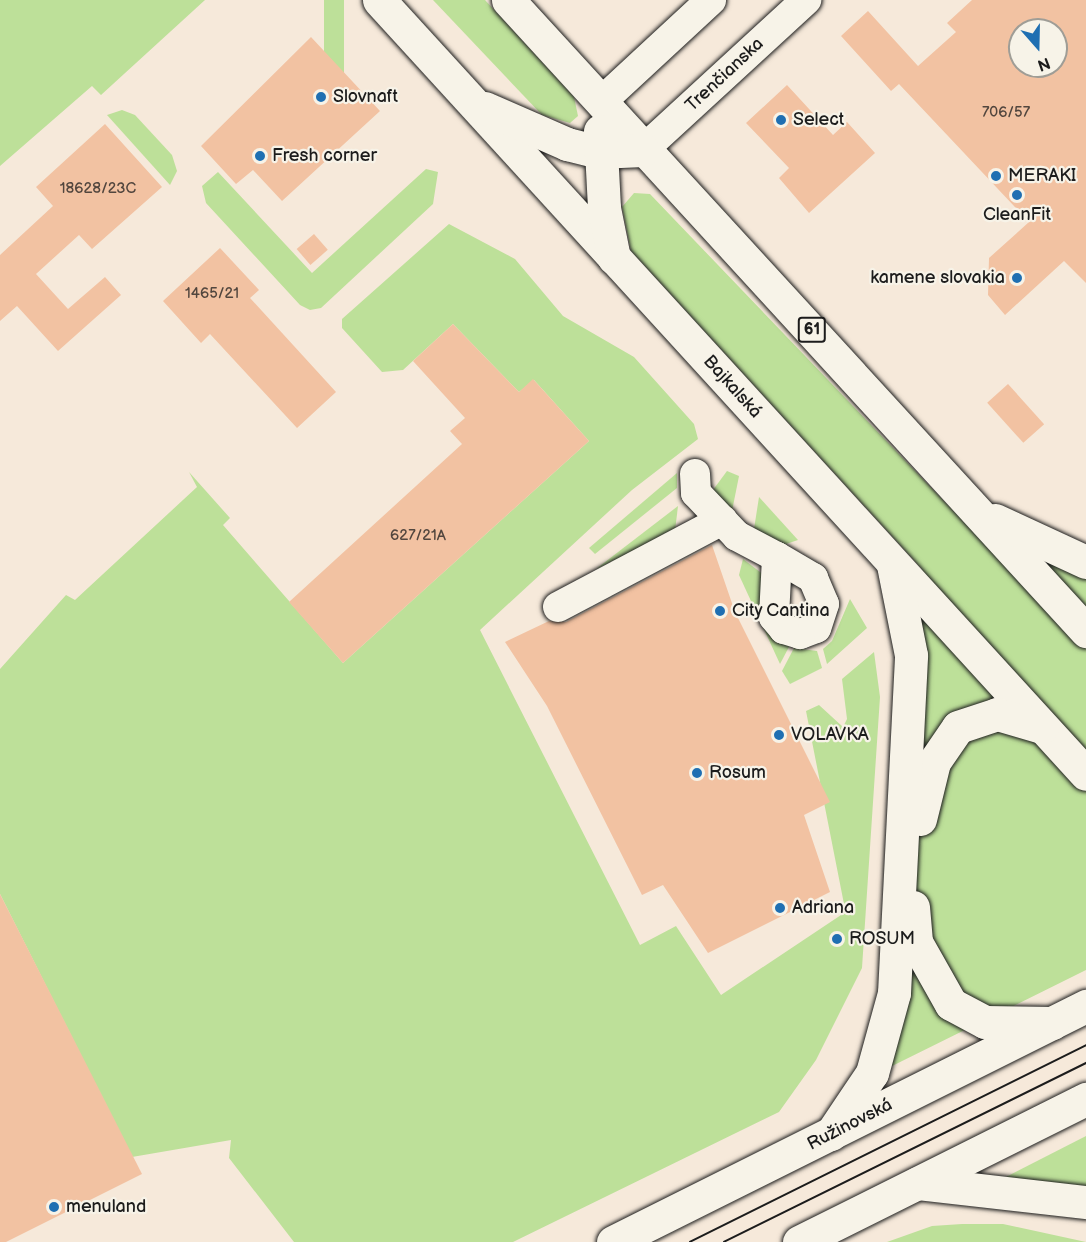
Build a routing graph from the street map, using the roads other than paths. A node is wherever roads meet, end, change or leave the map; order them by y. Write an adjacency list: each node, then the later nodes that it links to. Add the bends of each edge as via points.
1 (379, 0): 5 (main road, Bajkalská)
2 (508, 0): 6 (main road, 61)
3 (711, 0): 6 (street)
4 (806, 0): 7 (street, Trenčianska)
5 (468, 99): 8 (main road, via 537,132); 9 (main road, Bajkalská)
6 (600, 102): 7 (main road, 61); 8 (main road)
7 (643, 150): 8 (main road); 11 (main road, 61)
8 (600, 152): 9 (main road)
9 (614, 258): 15 (main road, Bajkalská)
10 (695, 474): 12 (street, via 696,493)
11 (978, 512): 14 (main road); 17 (main road, 61)
12 (722, 520): 13 (street, via 737,536); 16 (street)
13 (777, 557)
14 (1086, 562)
15 (893, 563): 18 (main road, Bajkalská); 23 (main road, via 911,655 894,993 872,1073)
16 (558, 607)
17 (1086, 631)
18 (1043, 728): 19 (main road, Bajkalská); 21 (main road, via 1011,716 987,715 958,727 940,746 922,809 912,922 932,980 951,1004 985,1022)
19 (1086, 774)
20 (1086, 1006): 21 (main road, Ružinovská)
21 (1052, 1023): 23 (main road, Ružinovská)
22 (1086, 1099): 24 (main road)
23 (831, 1134): 26 (main road, Ružinovská)
24 (918, 1183): 25 (main road); 27 (main road)
25 (1086, 1202)
26 (613, 1242)
27 (799, 1242)

